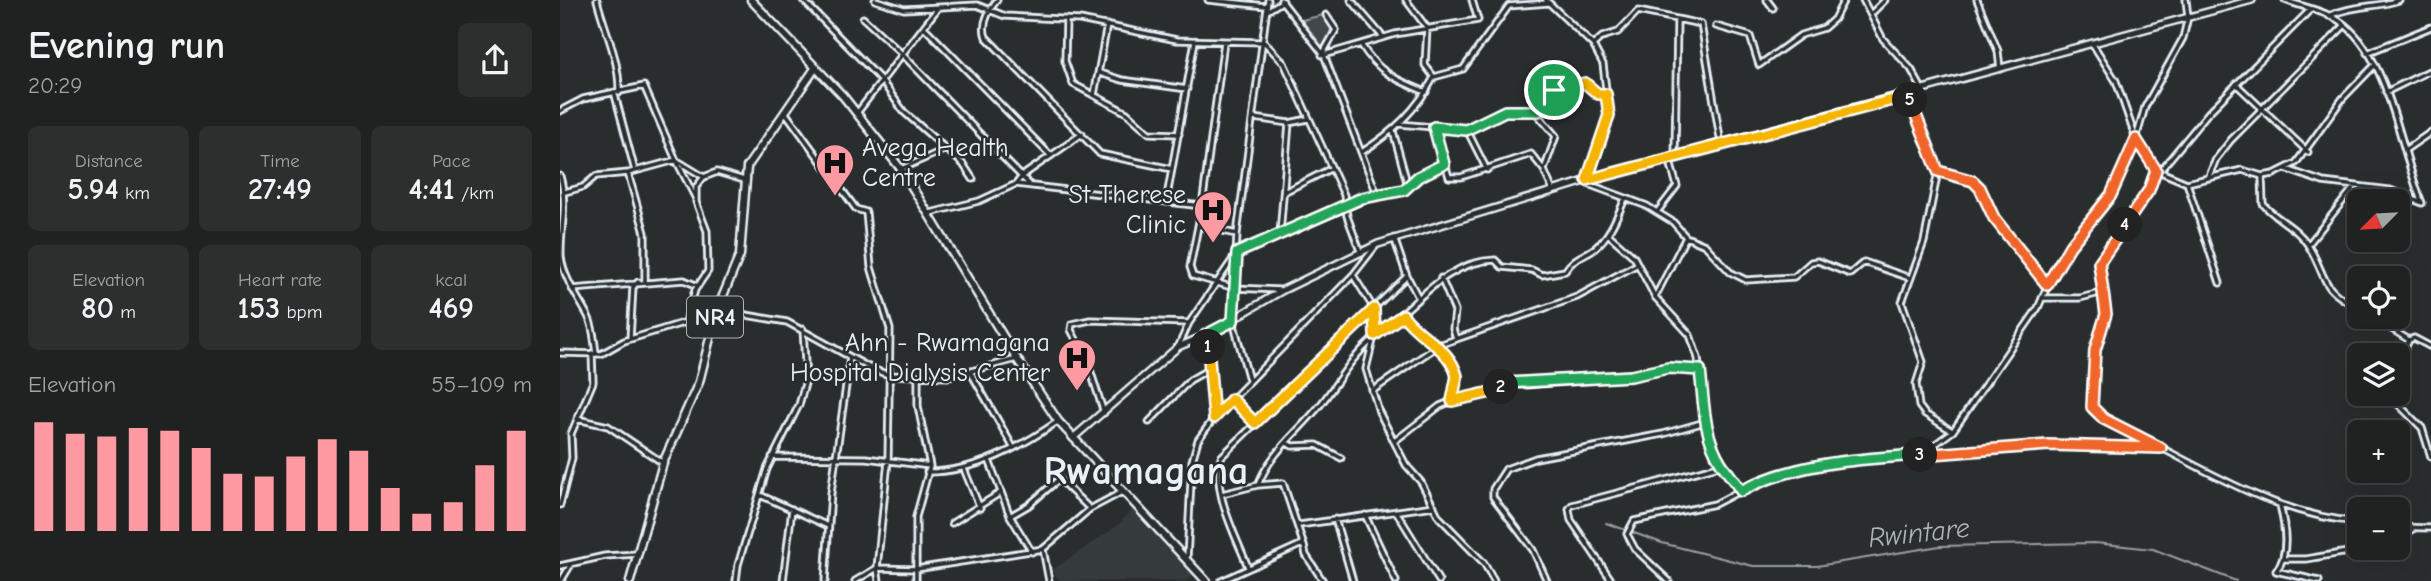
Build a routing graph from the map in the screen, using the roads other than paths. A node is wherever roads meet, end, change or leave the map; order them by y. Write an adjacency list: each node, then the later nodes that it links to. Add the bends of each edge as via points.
1 (597, 0): 64 (street, via 617,59)
2 (751, 0): 53 (highway)
3 (803, 0): 58 (street)
4 (875, 0): 24 (street, via 904,9)
5 (997, 0): 26 (street)
6 (1208, 0): 27 (street)
7 (1268, 0): 27 (street)
8 (1282, 0): 27 (street); 51 (street)
9 (1351, 0): 42 (street)
10 (1406, 0): 41 (street)
11 (1472, 0): 41 (street, via 1480,19)
12 (1767, 0): 25 (street)
13 (1844, 0): 39 (street, via 1824,28 1805,32 1759,65 1750,36)
14 (1863, 0): 29 (street)
15 (1885, 0): 29 (street)
16 (1977, 0): 54 (street, via 1998,51)
17 (2186, 0): 32 (street)
18 (2252, 0): 23 (main road)
19 (2285, 0): 28 (street)
20 (2399, 0): 31 (street, via 2343,9)
21 (1547, 2): 47 (street); 57 (street, via 1509,6 1463,69)
22 (977, 3): 24 (street); 26 (street)
23 (2232, 3): 32 (main road)
24 (938, 8): 38 (street)
25 (1773, 8)
26 (990, 9): 34 (street, via 1005,16); 81 (street, via 986,37)
27 (1267, 9): 45 (street)
28 (2311, 9): 31 (street); 59 (street)
29 (1872, 14): 61 (street, via 1883,39 1911,69)
30 (1326, 15): 51 (street, via 1336,30)
31 (2329, 16): 37 (street)
32 (2188, 17): 46 (main road); 83 (street, via 2176,55 2145,107)
33 (863, 18): 49 (street)
34 (1066, 19): 36 (street); 66 (street, via 1068,74 1080,90)
35 (1677, 19): 47 (street, via 1638,11 1618,32); 84 (street, via 1701,24); 90 (street)
36 (1107, 25): 43 (street); 56 (street)
37 (2345, 25): 50 (street); 68 (street)
38 (924, 26): 49 (street); 89 (street)
39 (1716, 26)
40 (2431, 27): 50 (street)
41 (1427, 28): 42 (street); 57 (street, via 1425,65)
42 (1382, 37): 48 (street)
43 (1195, 41): 44 (street); 60 (street)
44 (1224, 42): 45 (street); 125 (street)
45 (1264, 42): 73 (street); 74 (street, via 1284,63)
46 (2092, 43): 54 (main road); 83 (street, via 2122,93)
47 (1593, 45): 65 (street, via 1603,64)
48 (1362, 46): 51 (street); 62 (street, via 1389,76)
49 (901, 53): 58 (street); 105 (street)
50 (2367, 53): 52 (street)
51 (1323, 55): 87 (street)
52 (2374, 66): 63 (street); 88 (street, via 2343,98)
53 (816, 67): 70 (highway, NR4); 72 (highway)
54 (2000, 69): 61 (main road)
55 (2431, 70): 63 (street)
56 (1100, 73): 60 (street); 66 (street)
57 (1434, 77): 62 (street)
58 (881, 80): 72 (street); 85 (street, via 904,112)
59 (2236, 84): 68 (street); 100 (street)
60 (1187, 89): 82 (street)
61 (1923, 91): 67 (main road)
62 (1426, 92): 76 (street)
63 (2386, 92): 86 (street)
64 (617, 94): 69 (street, via 583,99); 91 (street, via 645,87); 101 (street)
65 (1606, 94): 71 (street, via 1577,83 1548,91); 111 (street, via 1609,115)
66 (1094, 96): 82 (street, via 1127,113 1154,135)
67 (1908, 96): 84 (main road); 102 (street)
68 (2263, 109): 88 (street); 106 (street, via 2220,153)
69 (560, 111)
70 (784, 111): 110 (highway, NR4, via 750,160); 184 (street, via 856,209 866,212 871,267 890,329)
71 (1538, 111): 78 (street, via 1505,111); 99 (street, via 1556,136)
72 (857, 113): 95 (highway)
73 (1254, 118): 75 (street); 131 (street)
74 (1308, 119): 75 (street); 94 (street)
75 (1289, 123): 120 (street)
76 (1399, 124): 77 (street); 79 (street)
77 (1434, 127): 78 (street); 92 (street)
78 (1466, 130): 98 (street)
79 (1393, 131): 87 (street); 115 (street)
80 (2431, 132): 86 (street)
81 (1082, 134): 89 (street); 96 (street, via 1105,156)
82 (1179, 134): 96 (street)
83 (2136, 139): 100 (street); 149 (street, via 2111,195 2075,238)
84 (1721, 144): 90 (main road)
85 (946, 149): 95 (street); 109 (street)
86 (2405, 150): 117 (street, via 2422,203 2390,190)
87 (1362, 152): 121 (street)
88 (2308, 152): 97 (street)
89 (1051, 156): 105 (street)
90 (1672, 158): 93 (main road); 127 (street, via 1677,187)
91 (676, 160): 101 (street); 108 (street); 122 (street)
92 (1444, 164): 98 (street, via 1454,179); 115 (street)
93 (1638, 166): 111 (main road); 116 (street)
94 (1332, 168): 120 (street); 126 (street)
95 (901, 169): 128 (highway)
96 (1172, 169): 124 (street)
97 (2284, 169): 107 (street); 117 (street, via 2323,182)
98 (1487, 170): 99 (street, via 1531,154)
99 (1544, 170): 118 (street)
100 (2158, 170): 112 (street); 154 (street, via 2099,263)
101 (635, 171): 103 (street)
102 (1938, 171): 144 (street, via 1924,242); 149 (street, via 1973,181 1980,188 1994,218)
103 (628, 173): 119 (street, via 596,176 583,187); 146 (street, via 645,233)
104 (560, 176): 119 (street)
105 (1022, 176): 113 (street); 114 (street)
106 (2209, 176): 107 (street, via 2224,177 2242,170); 112 (street)
107 (2262, 176): 137 (street, via 2263,204)
108 (704, 177): 110 (street, via 717,172); 122 (street, via 696,187)
109 (973, 179)
110 (744, 180): 160 (highway, NR4, via 743,242)
111 (1587, 180): 116 (main road); 123 (street)
112 (2187, 183): 147 (street)
113 (1016, 184): 114 (street); 128 (street, via 979,201)
114 (1029, 184): 124 (street)
115 (1408, 186): 121 (street, via 1399,192)
116 (1572, 186): 118 (main road); 129 (street)
117 (2355, 186): 137 (street)
118 (1553, 191): 129 (main road)
119 (565, 192): 152 (street, via 560,248)
120 (1284, 192): 132 (street)
121 (1377, 194): 126 (street)
122 (696, 198): 150 (street, via 707,230 708,262 706,276)
123 (1624, 200): 127 (street); 133 (street)
124 (1166, 202): 125 (street)
125 (1202, 206): 130 (street)
126 (1346, 207): 132 (street); 138 (street)
127 (1657, 212): 134 (street)
128 (930, 213): 180 (highway)
129 (1445, 223): 135 (main road)
130 (1199, 226): 131 (street); 148 (street, via 1191,272)
131 (1237, 234): 139 (street)
132 (1280, 234): 139 (street)
133 (1608, 234): 140 (street, via 1634,257); 143 (street, via 1555,275 1502,267 1493,259)
134 (1686, 237): 144 (street, via 1705,245 1730,272 1746,280 1794,277 1818,261 1850,274 1864,262); 155 (street)
135 (1394, 238): 136 (main road); 142 (street)
136 (1378, 244): 138 (main road); 141 (street)
137 (2308, 245): 158 (street, via 2327,286)
138 (1360, 251): 153 (main road)
139 (1237, 253): 148 (street); 151 (street)
140 (1636, 265): 155 (street); 170 (street, via 1566,302)
141 (1353, 275): 159 (street); 186 (street)
142 (1407, 276): 157 (street); 159 (street)
143 (1441, 278): 157 (street); 170 (street, via 1455,311)
144 (1910, 278): 198 (street, via 1902,302 1923,362 1916,384 1919,406)
145 (638, 282): 146 (street); 152 (street); 171 (street, via 633,287)
146 (645, 283): 150 (street, via 684,280)
147 (2220, 283)
148 (1216, 284): 151 (street); 164 (street)
149 (2047, 285): 156 (street)
150 (698, 286): 163 (street)
151 (1236, 288): 153 (street); 162 (street)
152 (572, 289): 178 (street, via 592,325)
153 (1283, 290): 162 (main road)
154 (2104, 292): 156 (street, via 2080,298); 203 (street, via 2106,314 2095,350 2092,407 2104,419)
155 (1655, 297): 182 (street, via 1690,335)
156 (2042, 298): 198 (street)
157 (1419, 299): 161 (street)
158 (2347, 302)
159 (1374, 309): 169 (street); 197 (street)
160 (717, 310): 165 (street, via 775,319); 167 (highway, NR4)
161 (1403, 315): 169 (street); 174 (street, via 1419,335)
162 (1233, 321): 168 (main road); 186 (street)
163 (686, 322): 167 (street); 171 (street)
164 (1189, 323): 176 (street); 191 (street, via 1090,320 1072,324)
165 (803, 329): 179 (street); 205 (street, via 806,380 799,405)
166 (2392, 329): 172 (street)
167 (711, 330): 211 (highway, NR4, via 699,382)
168 (1206, 335): 176 (main road); 181 (street)
169 (1374, 337): 187 (street, via 1366,362); 201 (street)
170 (1455, 339): 174 (street)
171 (630, 340): 178 (street)
172 (2409, 340): 173 (street); 175 (street)
173 (2408, 343)
174 (1439, 345): 187 (street); 189 (street, via 1457,376)
175 (2431, 346)
176 (1178, 347): 191 (main road)
177 (560, 352): 178 (street)
178 (594, 353): 193 (street, via 593,382)
179 (850, 357): 184 (street); 208 (street)
180 (1017, 359): 183 (street); 194 (highway)
181 (1211, 368): 192 (street); 195 (street, via 1190,380)
182 (1700, 370): 189 (street, via 1668,368 1631,376 1507,383 1491,392); 196 (street)
183 (970, 373): 185 (street); 202 (street)
184 (889, 375): 185 (street); 210 (street)
185 (918, 377): 213 (street, via 918,406)
186 (1249, 380): 188 (street)
187 (1372, 391): 200 (street)
188 (1232, 399): 192 (street); 197 (street)
189 (1452, 401): 200 (street)
190 (2400, 406): 207 (street, via 2422,428)
191 (1104, 414): 199 (main road)
192 (1214, 418): 247 (street, via 1198,440 1192,461)
193 (577, 419): 211 (street, via 608,426); 224 (street, via 570,435 572,458)
194 (1058, 421): 199 (highway); 202 (street)
195 (1149, 422)
196 (1705, 422): 212 (street); 270 (street, via 1536,458 1502,473 1493,497 1534,550)
197 (1255, 423): 220 (street, via 1221,457)
198 (1953, 431): 204 (street)
199 (1073, 438): 218 (highway)
200 (1396, 440): 226 (street, via 1406,465)
201 (1287, 443): 206 (street, via 1317,445); 216 (street, via 1270,460)
202 (1013, 447): 209 (street)
203 (2161, 448): 204 (street, via 2048,445); 225 (street)
204 (1921, 455): 217 (street, via 1805,468)
205 (772, 457): 208 (street); 221 (street)
206 (1341, 457)
207 (2431, 457)
208 (837, 458): 210 (street); 237 (street)
209 (989, 460): 214 (street); 219 (street)
210 (888, 461): 213 (street); 252 (street)
211 (663, 463): 246 (highway, NR4)
212 (1722, 464): 217 (street); 271 (street, via 1572,505 1571,520)
213 (929, 466): 215 (street)
214 (964, 469): 215 (street); 227 (street)
215 (928, 472): 253 (street, via 916,517)
216 (1258, 485): 220 (street); 236 (street, via 1286,486)
217 (1741, 491): 272 (street, via 1715,504 1645,517 1629,526 1627,534 1635,549)
218 (1122, 492): 229 (street); 247 (highway)
219 (1000, 493): 222 (street); 223 (street)
220 (1223, 494): 251 (street)
221 (760, 495): 228 (street); 256 (street)
222 (996, 498): 223 (street); 227 (street)
223 (1003, 500): 232 (street)
224 (560, 505)
225 (2280, 505): 234 (street); 248 (street)
226 (1434, 506): 230 (street); 269 (street)
227 (980, 508): 235 (street)
228 (792, 509): 237 (street); 257 (street)
229 (1090, 509): 232 (street, via 1059,479); 243 (street)
230 (1396, 511): 231 (street); 268 (street)
231 (1365, 514): 233 (street); 267 (street)
232 (1010, 516): 244 (street)
233 (1335, 519): 236 (street); 266 (street)
234 (2347, 521)
235 (951, 523)
236 (1299, 525): 242 (street)
237 (828, 526): 258 (street)
238 (2410, 528): 240 (street)
239 (2431, 528): 240 (street)
240 (2414, 529): 241 (street)
241 (2410, 531)
242 (1304, 546): 251 (street); 265 (street)
243 (1043, 549): 244 (street); 262 (street)
244 (1032, 552): 253 (street)
245 (2347, 552): 248 (street)
246 (637, 554): 250 (street, via 605,556); 255 (highway, NR4)
247 (1187, 559): 263 (highway)
248 (2284, 559): 273 (street, via 2276,571)
249 (560, 566): 250 (street)
250 (570, 566): 254 (street)
251 (1248, 567): 264 (street)
252 (877, 568): 253 (street); 259 (street); 260 (street)
253 (916, 569): 261 (street)
254 (561, 581)
255 (631, 581)
256 (736, 581)
257 (783, 581)
258 (825, 581)
259 (855, 581)
260 (880, 581)
261 (916, 581)
262 (1049, 581)
263 (1206, 581)
264 (1221, 581)
265 (1323, 581)
266 (1353, 581)
267 (1396, 581)
268 (1438, 581)
269 (1494, 581)
270 (1547, 581)
271 (1612, 581)
272 (1669, 581)
273 (2319, 581)

